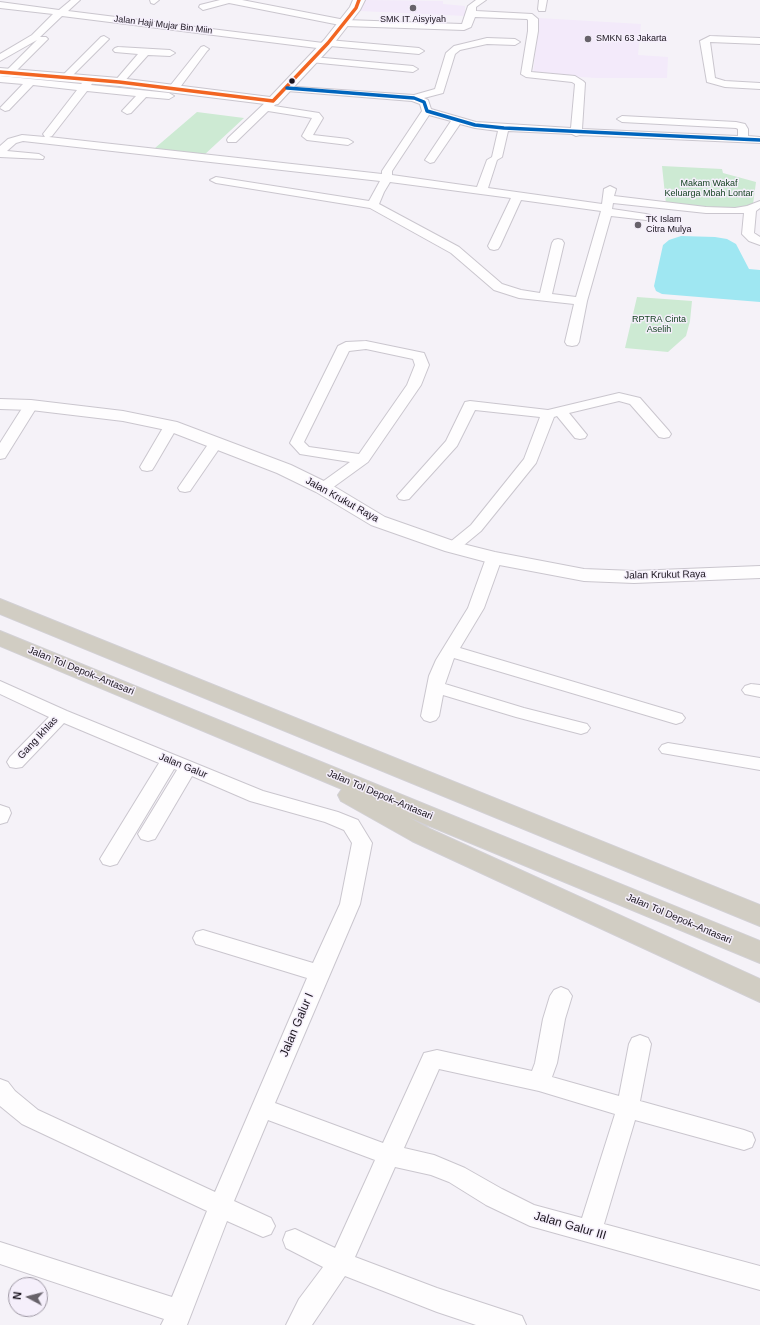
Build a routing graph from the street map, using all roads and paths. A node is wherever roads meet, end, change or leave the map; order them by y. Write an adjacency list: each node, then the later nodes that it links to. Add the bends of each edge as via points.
1 (76, 0): 8 (street)
2 (229, 0): 6 (street); 10 (street)
3 (359, 0): 10 (street)
4 (482, 0): 9 (street, via 472,6)
5 (0, 5): 8 (street, Jalan Haji Mujar Bin Miin)
6 (203, 8)
7 (317, 8): 10 (street)
8 (60, 13): 15 (street, Jalan Haji Mujar Bin Miin); 21 (street, via 35,37)
9 (471, 14): 10 (street, via 468,25 464,27); 41 (street, via 529,16 533,19 526,74 575,78 580,83)
10 (348, 19): 15 (street)
11 (46, 37): 24 (street)
12 (104, 39): 25 (street)
13 (760, 41): 29 (street, via 710,39 704,42 710,80 725,84)
14 (515, 42): 33 (street, via 487,41 457,48 451,53 439,91)
15 (327, 44): 18 (street, Jalan Haji Mujar Bin Miin); 22 (street)
16 (204, 49): 31 (street)
17 (118, 50): 19 (street)
18 (419, 51)
19 (145, 52): 20 (street); 27 (street)
20 (170, 53)
21 (0, 58)
22 (313, 60): 23 (street); 30 (street)
23 (413, 69)
24 (3, 75): 25 (street); 26 (street)
25 (65, 78): 28 (street)
26 (31, 82): 28 (street); 35 (street)
27 (119, 82): 28 (street); 31 (street)
28 (87, 83): 32 (street); 42 (street)
29 (760, 86)
30 (287, 88): 33 (street); 34 (street)
31 (172, 92): 32 (street); 34 (street)
32 (144, 93): 36 (street)
33 (414, 98): 37 (street, via 424,102)
34 (270, 105): 43 (street); 45 (street, via 315,115 318,118 307,136 311,138)
35 (6, 108)
36 (127, 111)
37 (427, 111): 38 (street); 49 (street, via 387,171)
38 (458, 119): 40 (street, via 475,125); 48 (street)
39 (622, 119): 44 (street, via 736,125 743,129)
40 (504, 128): 41 (street); 51 (street)
41 (576, 132): 44 (street)
42 (48, 138): 47 (street, via 22,138 12,141); 47 (street, via 38,162); 49 (street)
43 (232, 140)
44 (742, 140): 46 (street)
45 (348, 142)
46 (759, 142)
47 (0, 153)
48 (430, 160)
49 (387, 178): 51 (street); 54 (street)
50 (216, 180): 54 (street)
51 (480, 191): 52 (street)
52 (517, 197): 53 (street); 59 (street)
53 (608, 202): 55 (street, via 735,211); 56 (street); 61 (street)
54 (373, 205): 60 (street, via 456,250 498,287 519,294)
55 (755, 207): 57 (street, via 748,234)
56 (646, 218)
57 (760, 241)
58 (558, 243): 60 (street)
59 (494, 246)
60 (545, 297): 61 (street)
61 (581, 301): 62 (street)
62 (572, 342)
63 (0, 404): 64 (street, Jalan Krukut Raya)
64 (31, 405): 66 (street, Jalan Krukut Raya, via 123,416); 70 (street)
65 (554, 413): 67 (street, via 619,397 635,401); 68 (street); 75 (street, via 470,405 452,443); 76 (street, via 531,460 476,528)
66 (171, 426): 69 (street, Jalan Krukut Raya); 72 (street)
67 (664, 434)
68 (580, 435)
69 (216, 443): 73 (street); 74 (street, Jalan Krukut Raya, via 284,469)
70 (0, 455)
71 (363, 459): 71 (street, via 414,385 422,365 419,356 366,345 346,346 343,349 297,443 305,451); 74 (street)
72 (147, 467)
73 (184, 488)
74 (323, 488): 76 (street, Jalan Krukut Raya, via 378,521)
75 (404, 496)
76 (452, 547): 77 (street, Jalan Krukut Raya)
77 (494, 558): 78 (street, Jalan Krukut Raya, via 584,575 634,577); 81 (street, via 476,608 454,641)
78 (760, 572)
79 (0, 606): 99 (highway)
80 (0, 638): 88 (highway, Jalan Tol Depok–Antasari)
81 (450, 652): 83 (street, via 444,660); 86 (street)
82 (0, 687): 84 (street, Jalan Galur)
83 (436, 687): 85 (street); 87 (street)
84 (61, 715): 90 (street, Jalan Galur); 91 (street, Gang Ikhlas)
85 (430, 716)
86 (676, 718)
87 (582, 728)
88 (266, 747): 101 (highway, Jalan Tol Depok–Antasari); 103 (highway, via 421,835)
89 (668, 749): 92 (street)
90 (169, 761): 93 (street, Jalan Galur); 98 (street)
91 (16, 762)
92 (760, 764)
93 (188, 767): 96 (street); 97 (street, Jalan Galur, via 257,796 351,825)
94 (0, 812): 95 (street)
95 (0, 817)
96 (148, 834)
97 (362, 842): 102 (street, Jalan Galur I, via 350,904)
98 (110, 859)
99 (760, 916)
100 (203, 938): 102 (street)
101 (760, 952)
102 (319, 973): 109 (street, Jalan Galur I)
103 (760, 991)
104 (561, 996): 106 (street, via 552,1027 546,1063)
105 (640, 1044): 108 (street)
106 (539, 1082): 108 (street); 111 (street, via 454,1062 432,1060)
107 (0, 1088): 112 (street, via 7,1098 30,1117)
108 (628, 1107): 110 (street); 114 (street)
109 (262, 1108): 111 (street, Jalan Galur III); 112 (street, Jalan Galur I)
110 (744, 1140)
111 (389, 1155): 114 (street, Jalan Galur III, via 434,1165 521,1211); 117 (street)
112 (221, 1205): 113 (street); 119 (street, Jalan Galur I)
113 (263, 1226)
114 (590, 1232): 118 (street, Jalan Galur III)
115 (294, 1240): 117 (street)
116 (0, 1253): 119 (street)
117 (340, 1263): 120 (street); 121 (street, via 437,1300)
118 (760, 1278)
119 (177, 1318)
120 (299, 1325)
121 (513, 1325)

